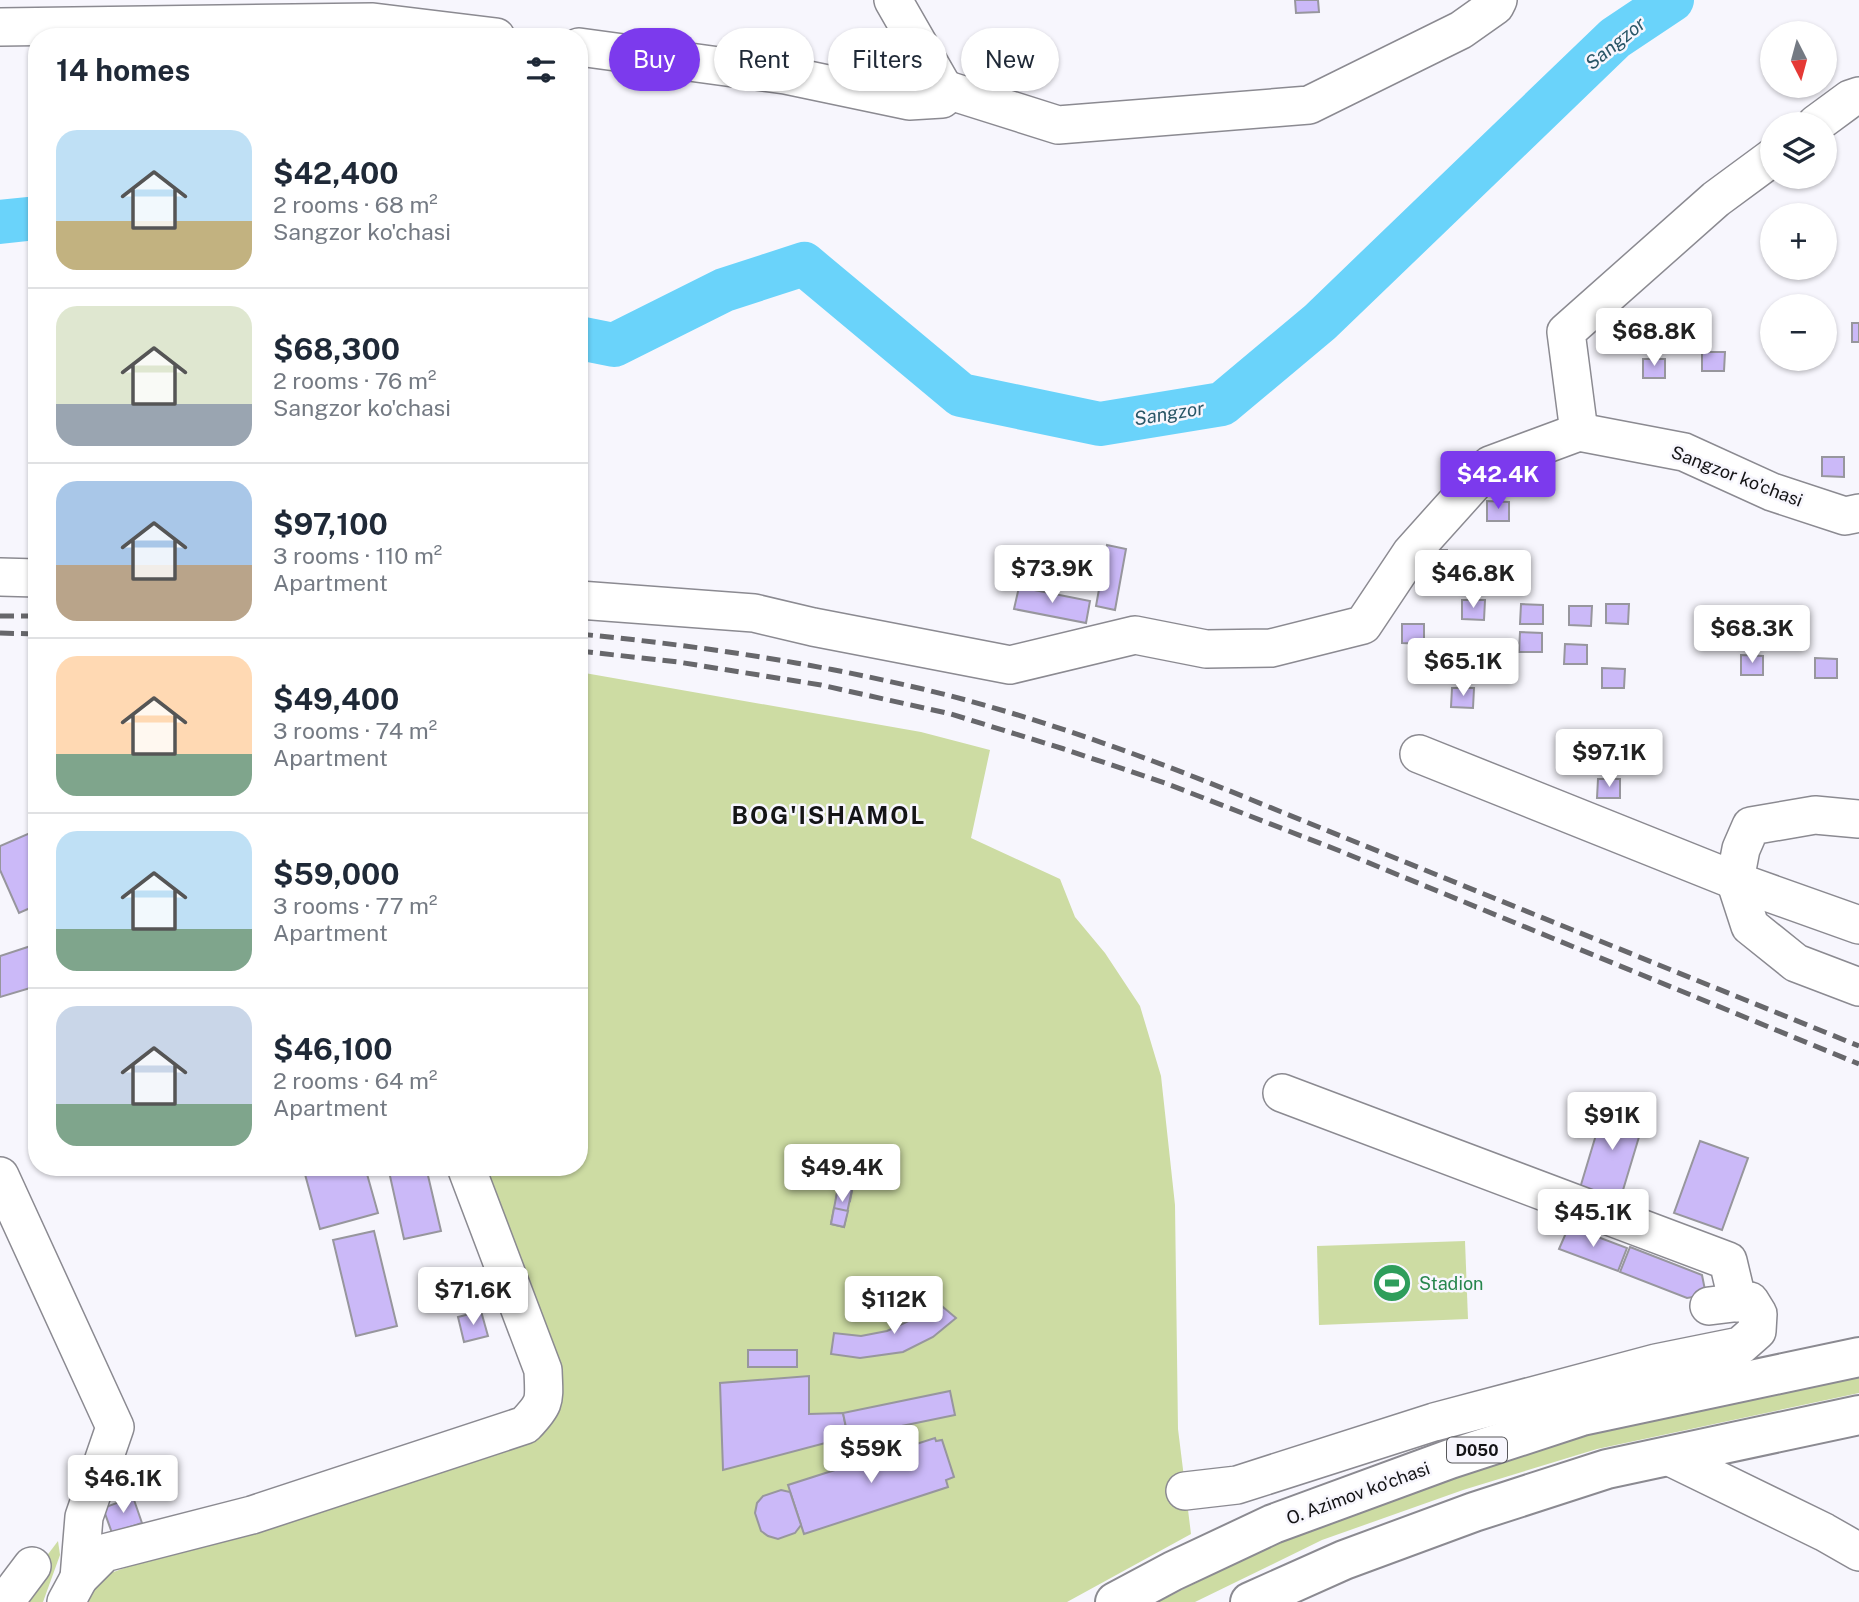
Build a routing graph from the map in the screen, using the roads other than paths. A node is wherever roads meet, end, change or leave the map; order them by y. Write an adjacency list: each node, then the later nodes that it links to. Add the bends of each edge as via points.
1 (893, 0): 6 (street)
2 (1499, 0): 9 (street, via 1461,30 1309,105 1058,125)
3 (371, 11): 4 (street); 5 (street)
4 (0, 27)
5 (453, 28)
6 (909, 28)
7 (588, 48): 8 (street)
8 (828, 84)
9 (947, 90)
10 (861, 91): 11 (street, via 909,101 942,99)
11 (944, 91)
12 (1859, 96): 13 (street)
13 (1832, 112)
14 (1760, 167): 15 (street, via 1716,199 1566,332)
15 (1578, 432): 16 (street, Sangzor ko'chasi, via 1684,452 1772,492 1845,516); 19 (street, via 1490,465 1411,553 1363,625 1271,648 1206,649 1135,635 1010,665 754,613)
16 (1859, 513)
17 (0, 577): 18 (street)
18 (28, 578)
19 (588, 601)
20 (1419, 754): 22 (street)
21 (1859, 819): 22 (street, via 1815,815 1751,826)
22 (1735, 880): 23 (street); 24 (street, via 1750,926 1796,962)
23 (1859, 925)
24 (1859, 987)
25 (1282, 1093): 29 (street, via 1728,1261 1724,1305 1750,1301 1758,1314 1757,1331 1740,1346)
26 (0, 1176): 37 (street, via 115,1427 84,1517)
27 (469, 1176): 37 (street, via 543,1370 542,1408 525,1425 253,1515 104,1553)
28 (1859, 1357): 29 (main road, O. Azimov ko'chasi / D050)
29 (1737, 1364): 32 (street, via 1656,1363 1447,1419); 34 (main road, O. Azimov ko'chasi / D050, via 1450,1459)
30 (1859, 1415): 31 (main road)
31 (1668, 1456): 35 (street); 40 (main road, via 1607,1469 1474,1511 1344,1560)
32 (1237, 1485): 33 (street); 34 (street)
33 (1185, 1491)
34 (1273, 1524): 39 (main road, O. Azimov ko'chasi / D050)
35 (1859, 1552)
36 (32, 1566): 38 (street)
37 (73, 1590)
38 (5, 1602)
39 (1115, 1602)
40 (1250, 1602)

